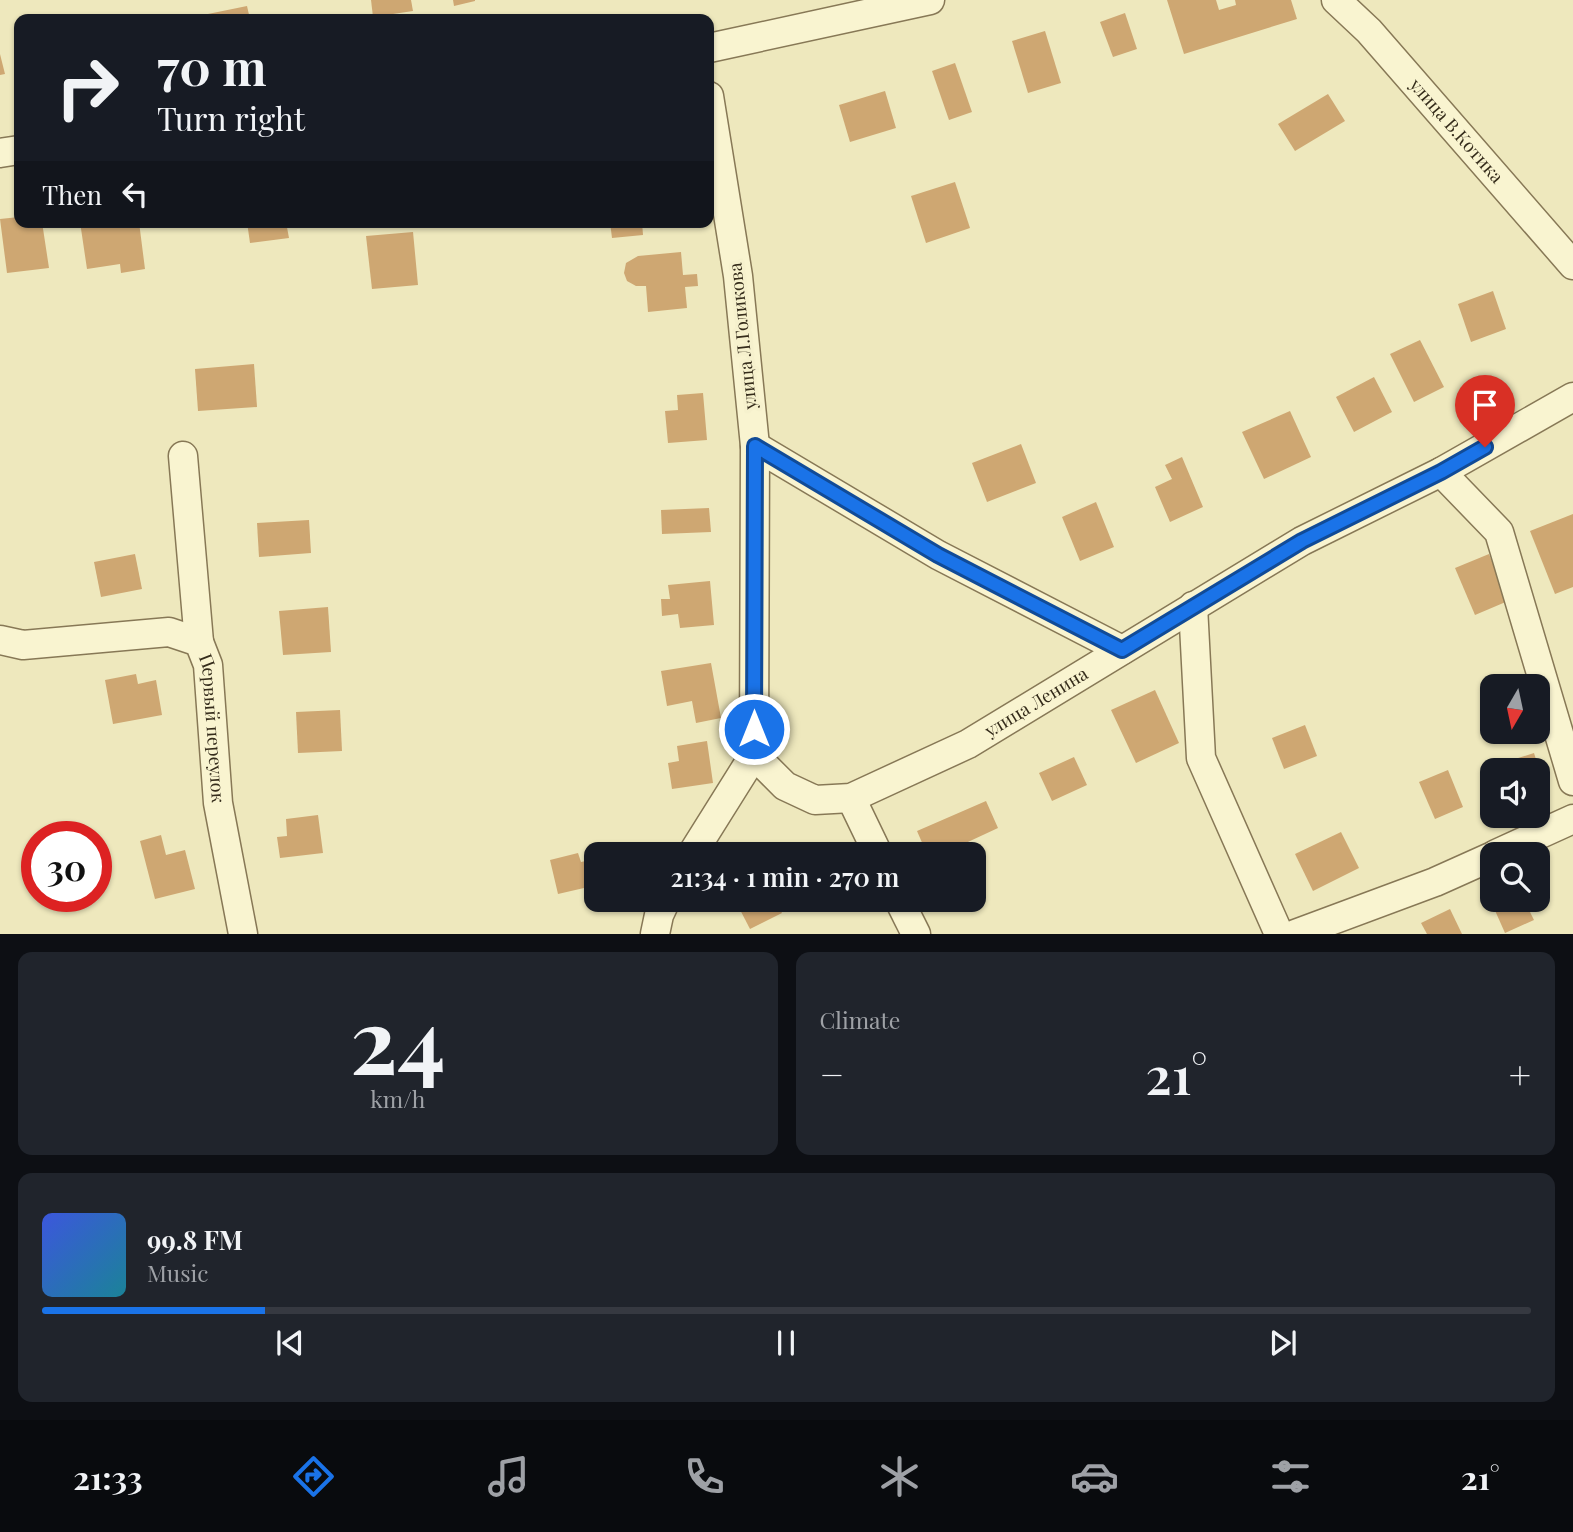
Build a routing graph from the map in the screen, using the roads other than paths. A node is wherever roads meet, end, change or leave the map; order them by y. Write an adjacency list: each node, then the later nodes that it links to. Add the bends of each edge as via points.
1 (930, 0): 3 (street)
2 (1336, 0): 5 (street, улица В.Котика, via 1370,31)
3 (714, 47)
4 (714, 127): 7 (street, улица Л.Голикова, via 738,276)
5 (1573, 265)
6 (1573, 397): 9 (street, улица Ленина)
7 (755, 446): 13 (street, via 938,555); 14 (street, улица Л.Голикова)
8 (183, 456): 12 (street)
9 (1441, 472): 10 (street, улица Ленина, via 1302,541); 15 (street, via 1499,532)
10 (1193, 606): 13 (street, улица Ленина); 27 (street, via 1201,758)
11 (0, 640): 12 (street, Первый переулок, via 23,645 169,632)
12 (199, 642): 24 (street, Первый переулок, via 208,665 218,803)
13 (1122, 650): 16 (street, улица Ленина, via 968,744)
14 (754, 755): 16 (street, улица Ленина, via 785,786 815,800); 18 (street)
15 (1573, 781)
16 (851, 798): 19 (street)
17 (1573, 819): 20 (street)
18 (700, 842)
19 (872, 842)
20 (1523, 842)
21 (1480, 862): 28 (street)
22 (660, 912): 25 (street)
23 (905, 912): 26 (street)
24 (243, 933)
25 (655, 933)
26 (916, 933)
27 (1279, 933)
28 (1296, 933)

